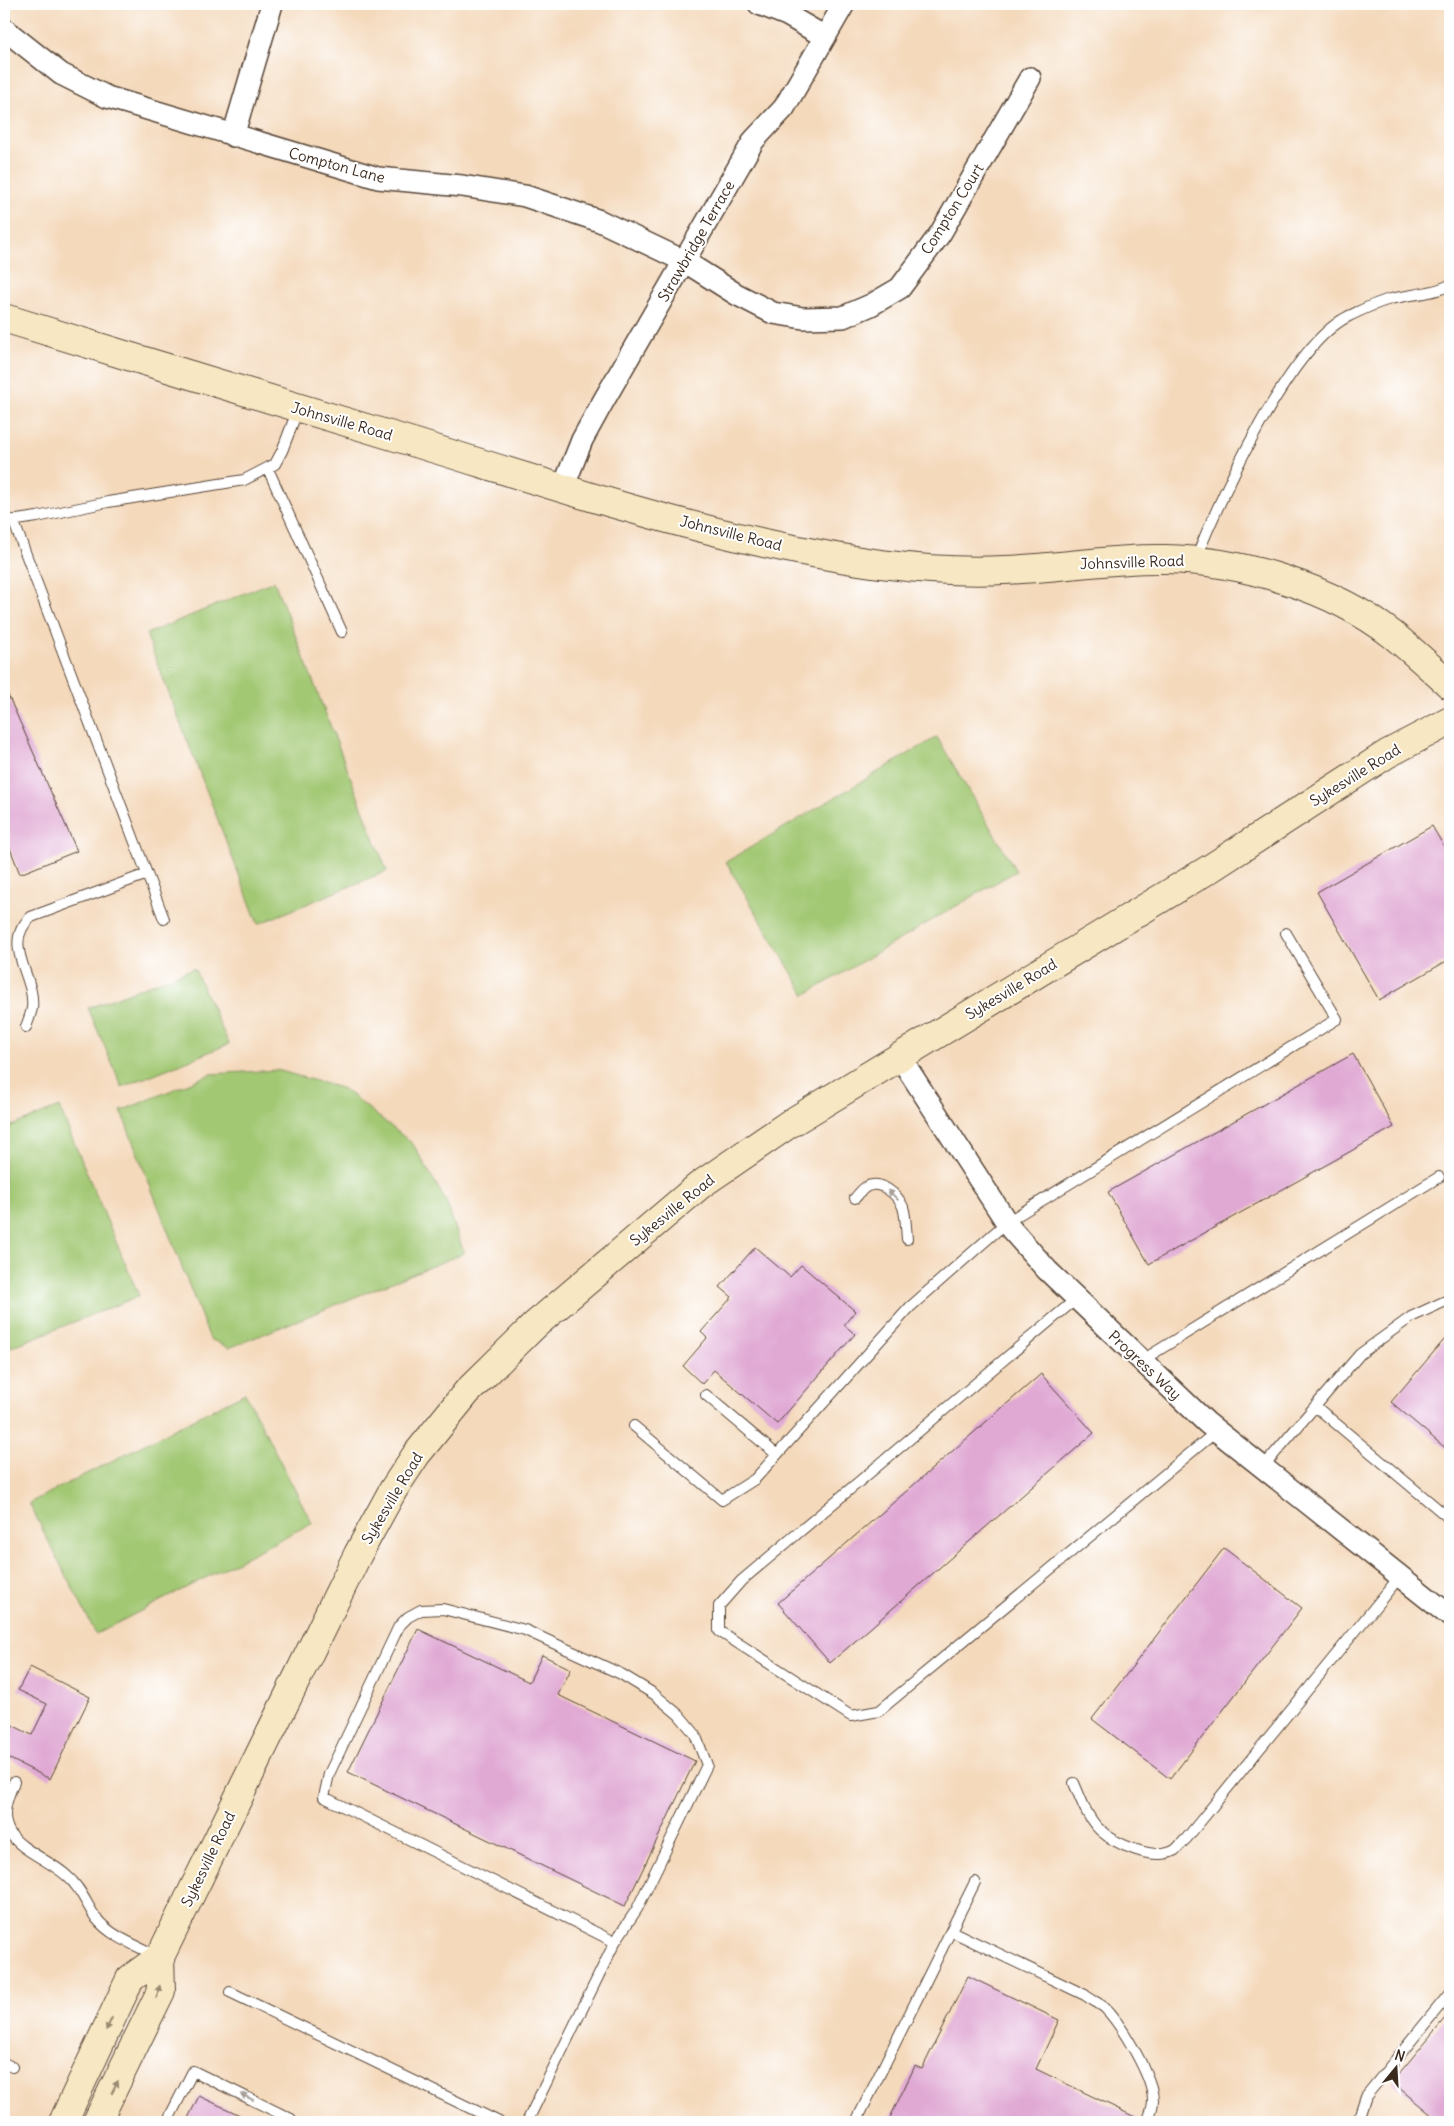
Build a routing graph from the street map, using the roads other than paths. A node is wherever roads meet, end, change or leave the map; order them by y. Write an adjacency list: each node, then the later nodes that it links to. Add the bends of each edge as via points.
1 (272, 4): 7 (street)
2 (759, 4): 5 (street)
3 (844, 4): 5 (street, Strawbridge Terrace)
4 (4, 29): 7 (street, Compton Lane, via 61,74 106,97)
5 (825, 37): 8 (street, Strawbridge Terrace, via 784,108 754,140)
6 (1030, 78): 8 (street, Compton Court, via 940,234 900,288 871,305 843,317 803,318 773,313)
7 (233, 136): 8 (street, Compton Lane, via 378,178 525,196 600,221)
8 (684, 261): 13 (street, Strawbridge Terrace, via 582,440)
9 (1450, 285): 15 (lane, via 1389,299 1348,316 1328,329 1290,376 1249,445)
10 (4, 318): 11 (main road, Johnsville Road)
11 (298, 408): 12 (lane, via 282,451); 13 (main road, Johnsville Road)
12 (268, 469): 14 (lane, via 244,480); 16 (lane)
13 (563, 488): 15 (main road, Johnsville Road, via 762,542 874,564 1006,570 1118,560)
14 (8, 521): 19 (lane)
15 (1195, 560): 17 (main road, Johnsville Road, via 1270,576 1345,605 1390,633)
16 (342, 632)
17 (1450, 685)
18 (1450, 721): 23 (main road, Sykesville Road, via 1386,754 1211,868)
19 (147, 874): 20 (lane); 22 (lane, via 30,917 22,923 16,934 18,955 33,1007)
20 (164, 919)
21 (1286, 933): 26 (lane, via 1337,1019)
22 (26, 1027)
23 (900, 1057): 26 (street, Progress Way); 45 (main road, Sykesville Road, via 789,1124 700,1185 535,1325 443,1421 393,1490 358,1554)
24 (1440, 1177): 30 (lane)
25 (855, 1198): 27 (lane, one-way to 25, via 903,1208 892,1193 873,1185 865,1187)
26 (1007, 1222): 28 (street, Progress Way); 35 (lane, via 910,1307)
27 (907, 1239)
28 (1076, 1299): 30 (street, Progress Way); 34 (lane, via 741,1581 719,1606 719,1631 851,1716 879,1711)
29 (1450, 1299): 32 (lane, via 1411,1317 1360,1354)
30 (1140, 1361): 34 (street, Progress Way)
31 (706, 1395): 35 (lane)
32 (1315, 1406): 36 (lane); 37 (lane)
33 (634, 1426): 35 (lane, via 722,1500 755,1479)
34 (1217, 1431): 36 (street, Progress Way)
35 (776, 1454)
36 (1263, 1467): 38 (street, Progress Way)
37 (1450, 1519)
38 (1401, 1575): 39 (street, Progress Way); 41 (lane, via 1174,1850 1149,1854 1100,1831 1084,1807)
39 (1450, 1616)
40 (14, 1782): 45 (lane, via 4,1812 10,1833 68,1877 97,1918 114,1934)
41 (1074, 1783)
42 (975, 1882): 43 (lane)
43 (951, 1931): 54 (lane); 55 (lane, via 1103,2007 1130,2042 1148,2080 1154,2098 1153,2110)
44 (615, 1942): 44 (lane, via 324,1797 329,1774 399,1626 408,1617 421,1610 443,1610 525,1630 621,1674 654,1694 680,1715 695,1734 707,1765 637,1909); 53 (lane)
45 (160, 1957): 49 (main road, Sykesville Road, one-way to 49, via 130,1979); 50 (main road, Sykesville Road, one-way to 45, via 161,1991)
46 (230, 1992): 52 (lane)
47 (1450, 1993): 56 (lane, via 1366,2096 1360,2114)
48 (290, 2121): 51 (lane, one-way to 51, via 193,2071)
49 (63, 2122)
50 (97, 2122)
51 (167, 2122)
52 (499, 2122)
53 (527, 2122)
54 (856, 2122)
55 (1146, 2122)
56 (1362, 2122)

